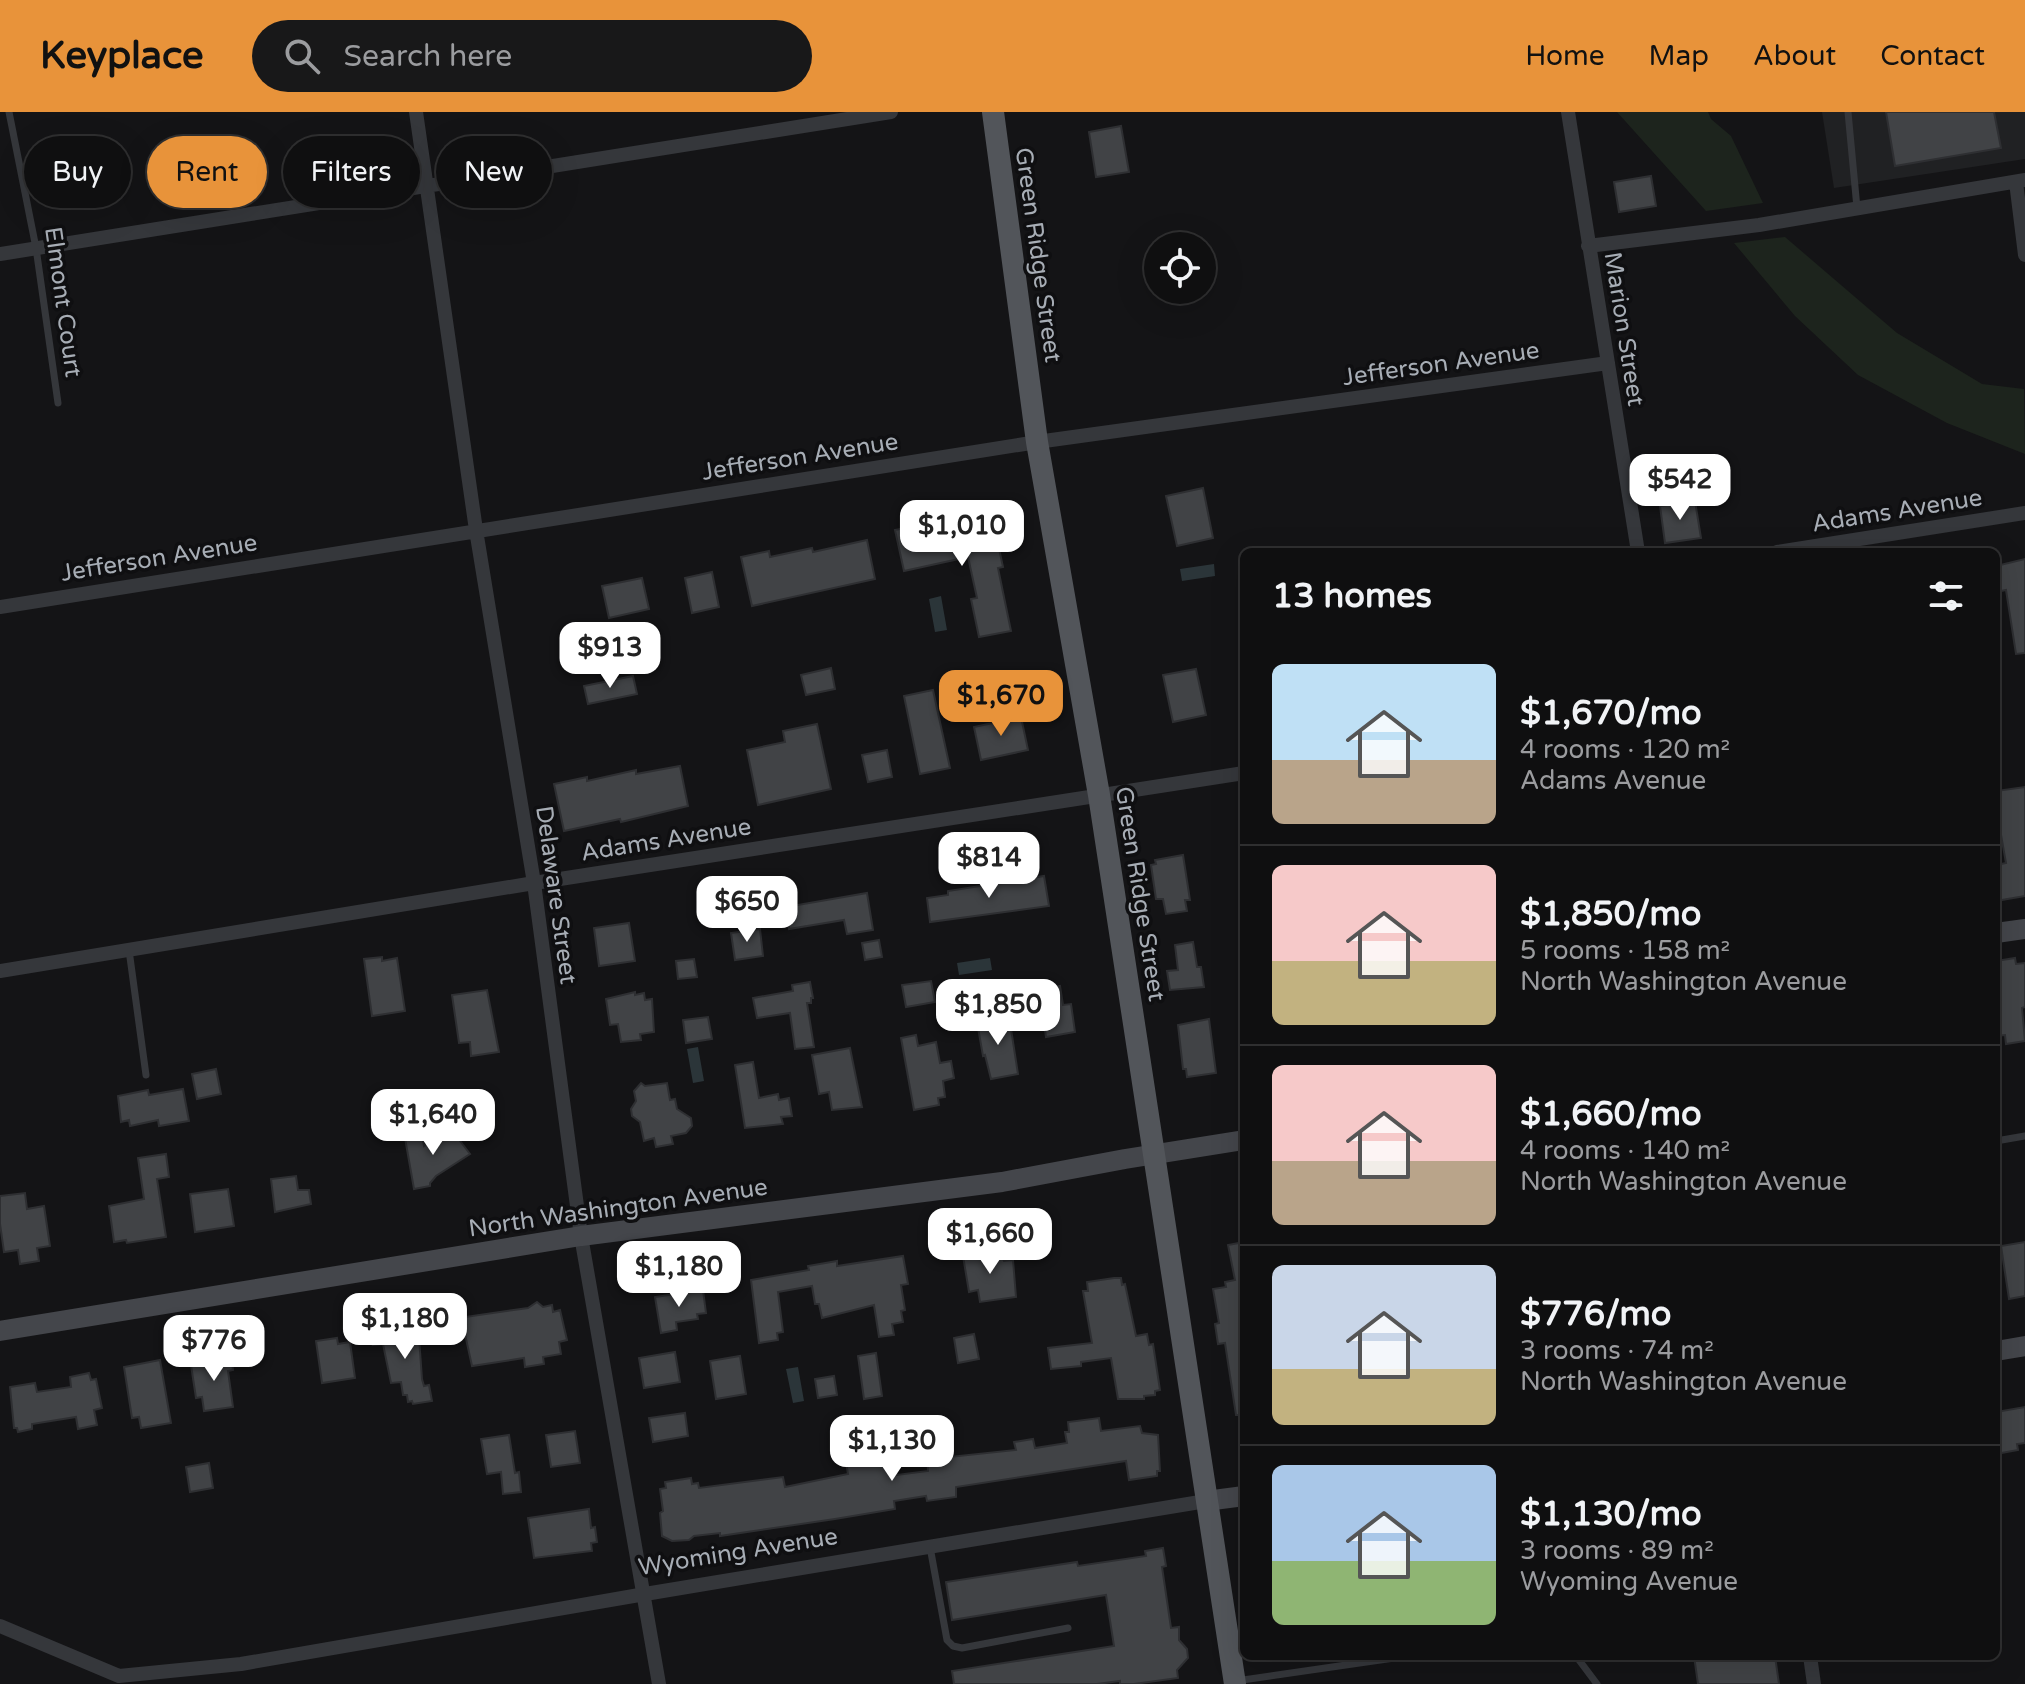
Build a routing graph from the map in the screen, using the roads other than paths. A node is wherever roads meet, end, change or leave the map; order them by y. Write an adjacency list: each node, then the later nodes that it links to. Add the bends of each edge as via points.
1 (9, 112): 11 (lane, Elmont Court)
2 (416, 112): 8 (street, Delaware Street)
3 (891, 112): 8 (street)
4 (993, 112): 16 (main road, Green Ridge Street)
5 (1568, 112): 10 (street, Marion Street)
6 (1848, 112): 9 (lane)
7 (2020, 181): 9 (street); 13 (street)
8 (426, 187): 11 (street); 18 (street, Delaware Street)
9 (1857, 208): 10 (street)
10 (1588, 246): 14 (street, Marion Street)
11 (36, 248): 12 (street); 15 (lane, Elmont Court)
12 (0, 254)
13 (2025, 255)
14 (1608, 363): 16 (street, Jefferson Avenue); 19 (street, Marion Street)
15 (58, 403)
16 (1037, 442): 18 (street, Jefferson Avenue); 23 (main road, Green Ridge Street)
17 (2025, 513): 20 (street, Adams Avenue)
18 (476, 530): 21 (street, Jefferson Avenue); 24 (street, Delaware Street)
19 (1637, 548)
20 (1802, 548)
21 (0, 607)
22 (1240, 774): 23 (street, Adams Avenue)
23 (1099, 795): 24 (street, Adams Avenue); 33 (main road, Green Ridge Street)
24 (534, 883): 27 (street, Adams Avenue); 34 (street, Delaware Street)
25 (2025, 929): 26 (street)
26 (2000, 932)
27 (129, 950): 28 (street, Adams Avenue); 29 (lane)
28 (0, 971)
29 (146, 1075)
30 (2025, 1136): 31 (lane)
31 (2000, 1140)
32 (1240, 1141): 33 (street, North Washington Avenue)
33 (1154, 1155): 34 (street, North Washington Avenue, via 1002,1182); 39 (main road, Green Ridge Street)
34 (581, 1236): 35 (street, North Washington Avenue); 41 (street, Delaware Street)
35 (0, 1331)
36 (2025, 1346): 37 (street)
37 (2000, 1350)
38 (1240, 1497): 39 (street, Wyoming Avenue)
39 (1206, 1501): 40 (street, Wyoming Avenue); 48 (main road, Green Ridge Street)
40 (930, 1547): 41 (street, Wyoming Avenue); 43 (lane, via 947,1640 953,1646)
41 (645, 1594): 47 (street, Wyoming Avenue); 49 (street, Delaware Street)
42 (0, 1626): 47 (street)
43 (1068, 1628)
44 (1381, 1660): 48 (lane)
45 (1579, 1660): 50 (lane)
46 (1811, 1660): 51 (street)
47 (123, 1680)
48 (1235, 1682)
49 (659, 1684)
50 (1597, 1684)
51 (1814, 1684)

